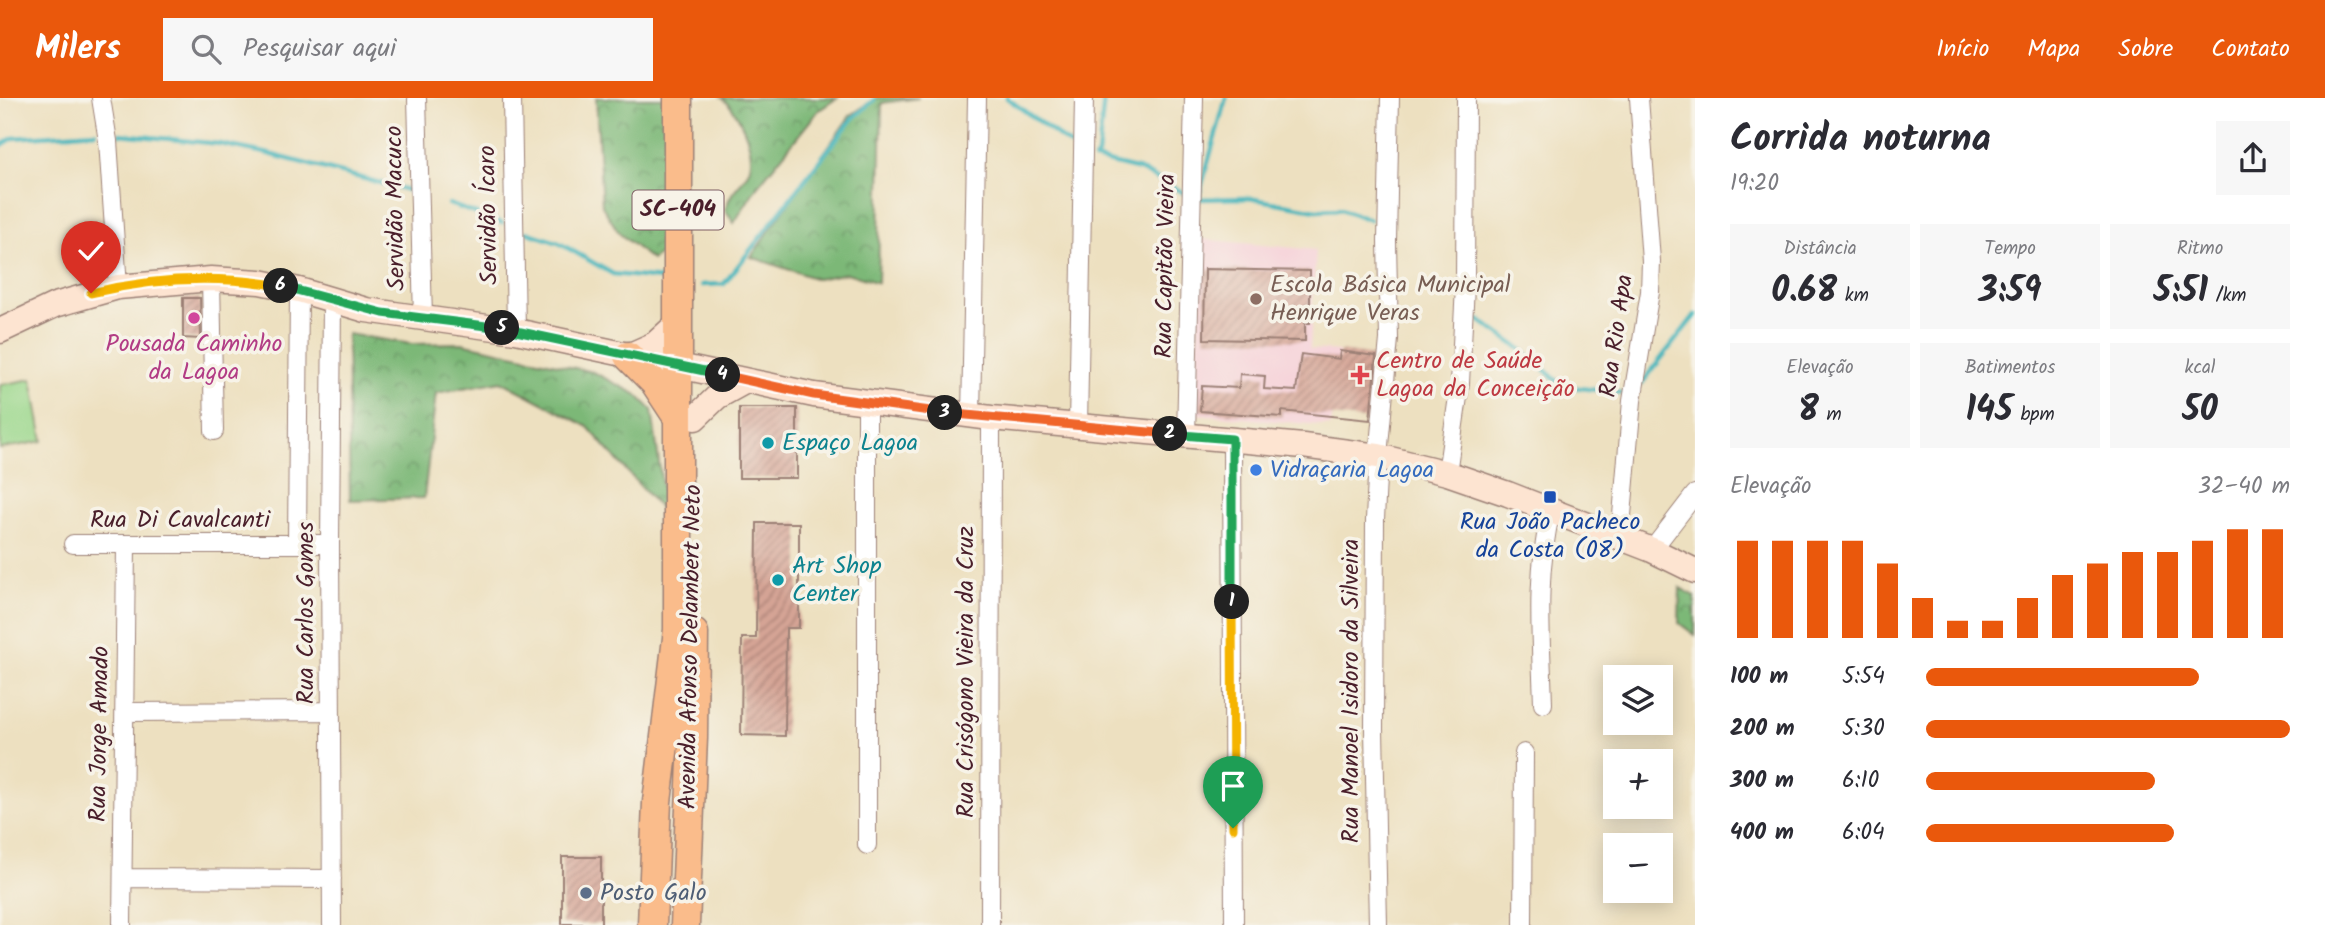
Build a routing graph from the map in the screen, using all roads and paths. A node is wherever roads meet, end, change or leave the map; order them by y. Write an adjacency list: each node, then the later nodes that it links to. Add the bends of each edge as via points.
1 (101, 98): 13 (street)
2 (417, 98): 16 (street, Servidão Macuco)
3 (512, 98): 19 (street, Servidão Ícaro)
4 (678, 98): 17 (main road, SC-404)
5 (693, 98): 21 (main road, SC-404)
6 (977, 98): 24 (street, Rua Crisógono Vieira da Cruz)
7 (1084, 98): 26 (street)
8 (1194, 98): 28 (street, Rua Capitão Vieira)
9 (1390, 98): 30 (street, Rua Manoel Isidoro da Silveira, via 1390,339)
10 (1466, 98): 31 (street, via 1465,286 1460,383)
11 (1639, 98): 34 (street, Rua Rio Apa, via 1650,292 1632,401)
12 (211, 279): 13 (street); 14 (street); 27 (street)
13 (118, 287): 18 (street, via 55,305)
14 (299, 290): 15 (street); 37 (street, Rua Carlos Gomes)
15 (332, 300): 16 (street); 38 (street, Rua Carlos Gomes)
16 (423, 318): 19 (street)
17 (678, 323): 20 (street, via 655,344); 21 (main road, SC-404)
18 (0, 331)
19 (516, 331): 20 (street)
20 (628, 356): 21 (street); 25 (main road)
21 (687, 368): 22 (street); 25 (main road, Avenida Afonso Delambert Neto)
22 (746, 380): 23 (street); 25 (street)
23 (867, 403): 24 (street); 47 (street)
24 (981, 417): 26 (street); 54 (street, Rua Crisógono Vieira da Cruz)
25 (686, 418): 45 (main road, Avenida Afonso Delambert Neto, via 678,630); 46 (main road, Avenida Afonso Delambert Neto, via 693,713)
26 (1078, 426): 28 (street)
27 (214, 431)
28 (1186, 436): 29 (street)
29 (1232, 439): 30 (street); 55 (street)
30 (1378, 456): 31 (street); 56 (street, Rua Manoel Isidoro da Silveira)
31 (1447, 473): 33 (street)
32 (1695, 494): 39 (street)
33 (1551, 511): 34 (street); 41 (street, via 1539,585)
34 (1620, 538): 39 (street)
35 (73, 544): 36 (street, Rua Di Cavalcanti)
36 (126, 544): 37 (street, Rua Di Cavalcanti); 43 (street, Rua Jorge Amado)
37 (297, 544): 38 (street, Rua Di Cavalcanti)
38 (330, 544): 42 (street, Rua Carlos Gomes)
39 (1652, 550): 40 (street)
40 (1695, 571)
41 (1543, 704)
42 (331, 711): 43 (street); 49 (street, Rua Carlos Gomes)
43 (125, 712): 48 (street, Rua Jorge Amado)
44 (1524, 753): 57 (street)
45 (657, 802): 46 (main road); 52 (main road, Avenida Afonso Delambert Neto)
46 (688, 822): 53 (main road, Avenida Afonso Delambert Neto)
47 (867, 845)
48 (123, 878): 49 (street); 50 (street, Rua Jorge Amado)
49 (332, 879): 51 (street, Rua Carlos Gomes)
50 (122, 925)
51 (332, 925)
52 (652, 925)
53 (685, 925)
54 (990, 925)
55 (1234, 925)
56 (1377, 925)
57 (1523, 925)

